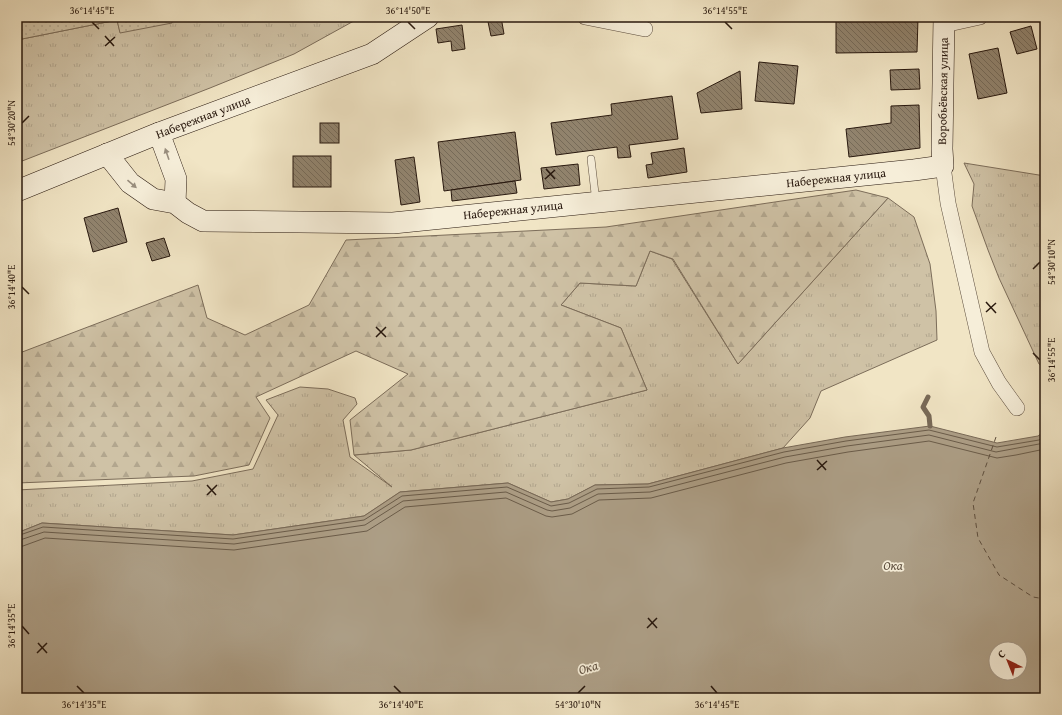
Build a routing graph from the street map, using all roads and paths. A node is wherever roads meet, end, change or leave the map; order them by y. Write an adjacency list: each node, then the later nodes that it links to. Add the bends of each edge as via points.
1 (428, 17): 6 (street, Набережная улица, via 372,54)
2 (585, 17): 5 (street)
3 (980, 17): 4 (street)
4 (944, 21): 9 (street, Воробьёвская улица)
5 (645, 29)
6 (159, 134): 7 (street, Набережная улица); 12 (street, one-way to 6, via 176,179)
7 (107, 154): 10 (street, Набережная улица); 12 (street, Набережная улица, one-way to 12, via 130,183 153,199)
8 (591, 159): 11 (lane)
9 (943, 166): 11 (street, Набережная улица); 13 (street, via 948,203 982,352 999,383)
10 (17, 190)
11 (596, 202): 12 (street, Набережная улица, via 393,223 203,221)
12 (175, 203)
13 (1017, 408)

